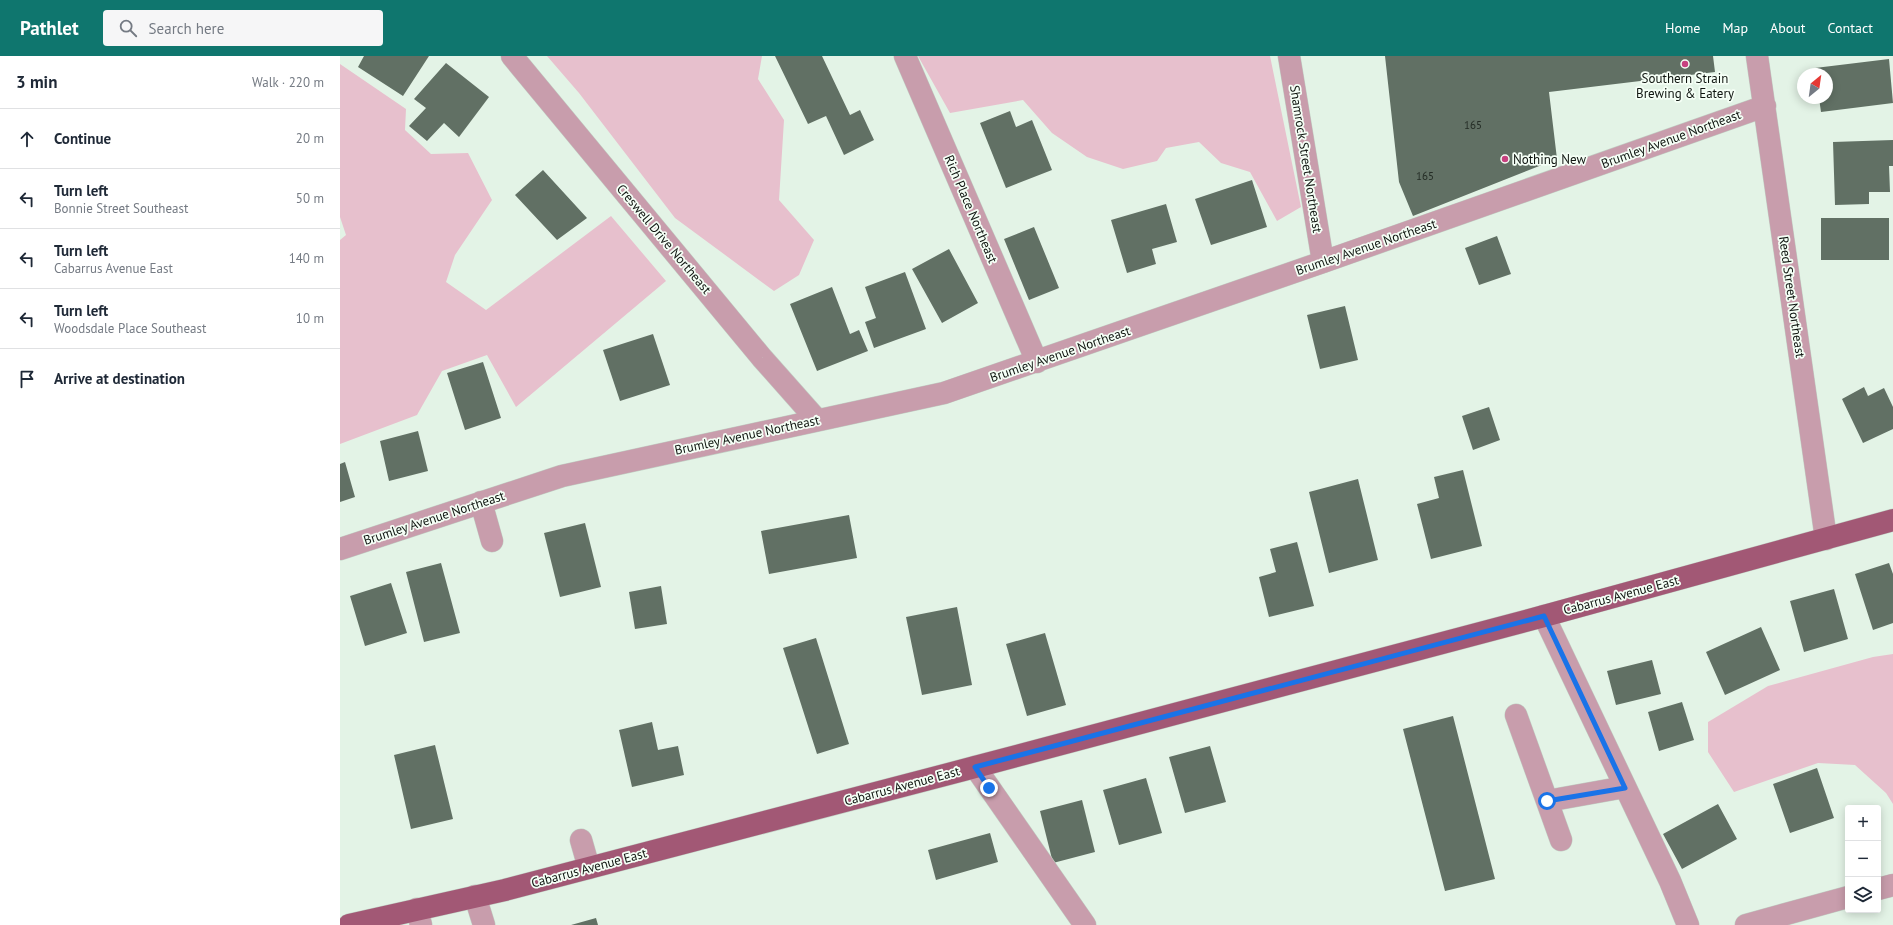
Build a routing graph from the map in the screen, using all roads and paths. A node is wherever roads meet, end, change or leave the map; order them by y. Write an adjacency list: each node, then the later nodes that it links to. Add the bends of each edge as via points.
1 (512, 56): 8 (street, Creswell Drive Northeast, via 762,358)
2 (905, 56): 7 (street, Rich Place Northeast)
3 (1288, 56): 6 (street, Shamrock Street Northeast)
4 (1757, 56): 5 (street, Reed Street Northeast)
5 (1765, 106): 6 (street, Brumley Avenue Northeast); 11 (street, Reed Street Northeast)
6 (1323, 262): 7 (street, Brumley Avenue Northeast)
7 (1037, 362): 8 (street, Brumley Avenue Northeast, via 944,393)
8 (817, 420): 9 (street, Brumley Avenue Northeast, via 562,476)
9 (481, 502): 12 (street); 13 (street, Brumley Avenue Northeast)
10 (1893, 520): 11 (main road, Cabarrus Avenue East)
11 (1826, 539): 14 (main road, Cabarrus Avenue East)
12 (492, 541)
13 (340, 549)
14 (1544, 616): 16 (main road, Cabarrus Avenue East); 17 (street)
15 (1516, 715): 18 (street)
16 (975, 767): 21 (main road, Cabarrus Avenue East); 29 (street)
17 (1625, 788): 18 (street); 30 (street, via 1670,881)
18 (1547, 801): 20 (street)
19 (581, 840): 21 (street)
20 (1561, 840)
21 (589, 868): 24 (main road, Cabarrus Avenue East)
22 (1893, 885): 23 (street)
23 (1881, 888)
24 (475, 896): 26 (main road, Cabarrus Avenue East); 28 (street)
25 (1845, 898): 31 (street)
26 (419, 917): 27 (main road, Cabarrus Avenue East)
27 (349, 925)
28 (484, 925)
29 (1085, 925)
30 (1688, 925)
31 (1746, 925)

